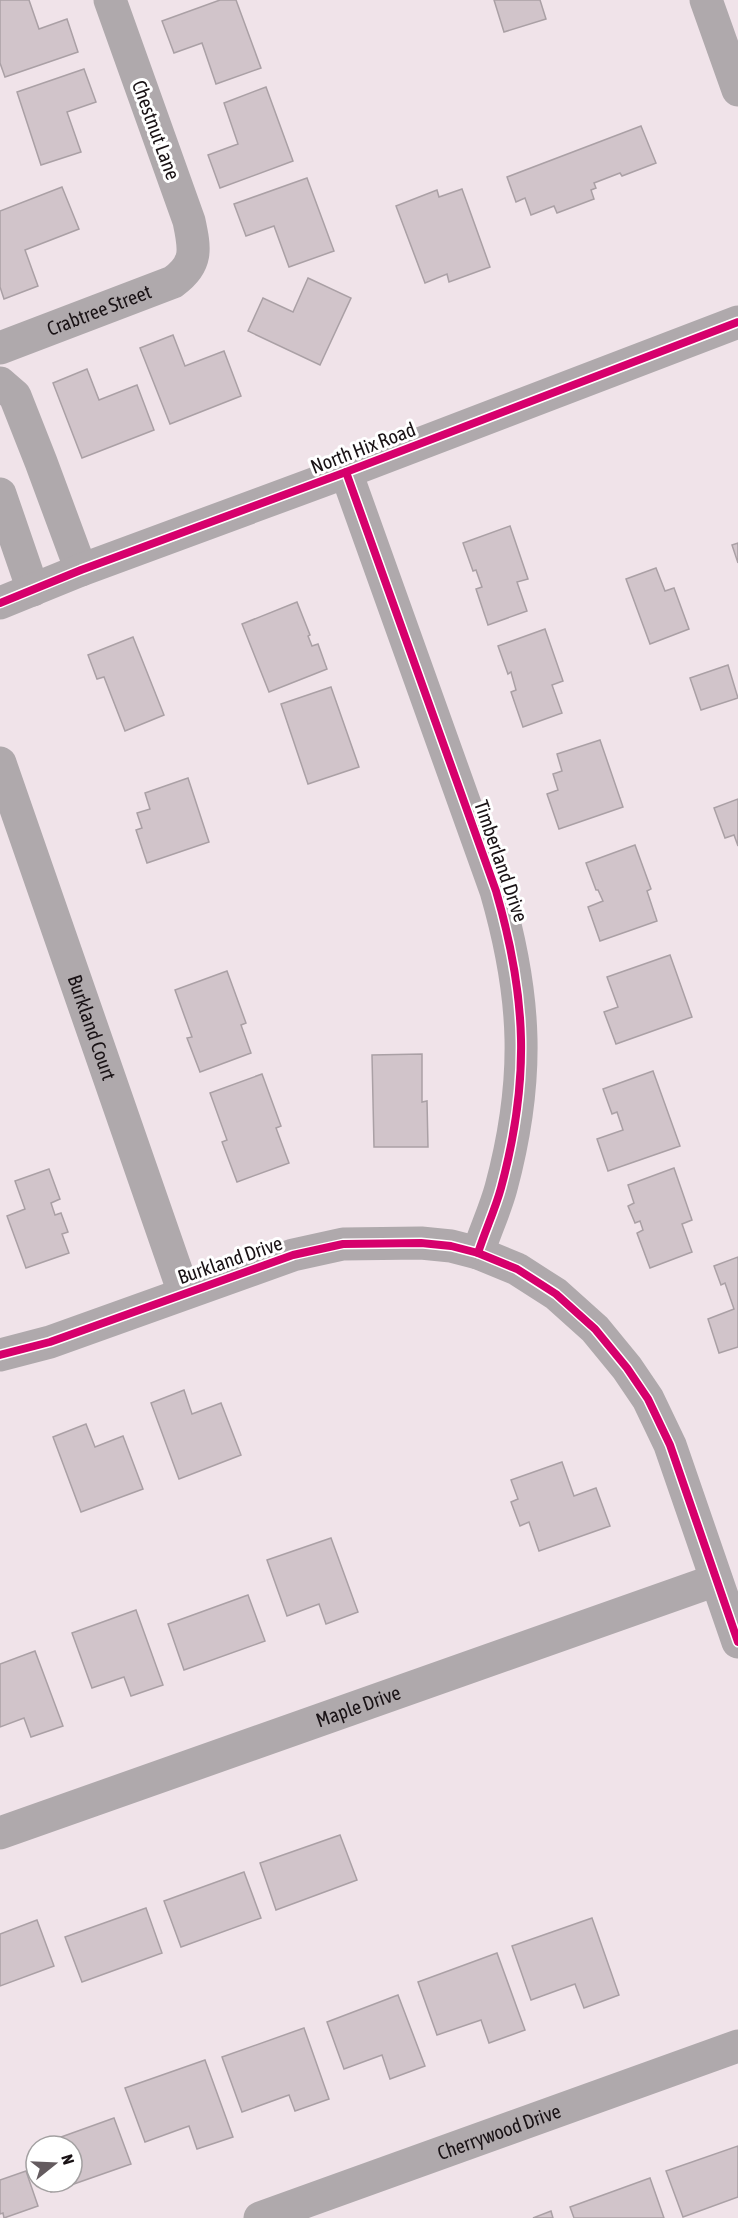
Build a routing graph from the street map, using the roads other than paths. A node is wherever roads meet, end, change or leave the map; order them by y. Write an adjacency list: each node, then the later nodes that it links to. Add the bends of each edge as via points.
1 (110, 0): 4 (street, Chestnut Lane, via 189,221 194,242)
2 (706, 0): 3 (street)
3 (738, 90)
4 (192, 262): 6 (street, Crabtree Street, via 173,282)
5 (738, 322): 8 (street, North Hix Road)
6 (0, 348)
7 (0, 383): 10 (street, via 15,396)
8 (346, 472): 10 (street, North Hix Road); 14 (street, Timberland Drive, via 496,891 516,975 523,1050 516,1118 500,1189)
9 (0, 494): 11 (street)
10 (81, 570): 11 (street, North Hix Road)
11 (33, 590): 12 (street, North Hix Road)
12 (0, 603)
13 (0, 763): 15 (street, Burkland Court)
14 (478, 1253): 15 (street, Burkland Drive, via 421,1243 343,1244 293,1255); 17 (street, via 517,1269 556,1294 596,1329 627,1368 670,1445)
15 (184, 1293): 16 (street, Burkland Drive, via 50,1342)
16 (0, 1355)
17 (716, 1580): 18 (street); 19 (street, Maple Drive)
18 (738, 1642)
19 (0, 1833)
20 (738, 2046): 21 (street, Cherrywood Drive)
21 (260, 2218)

